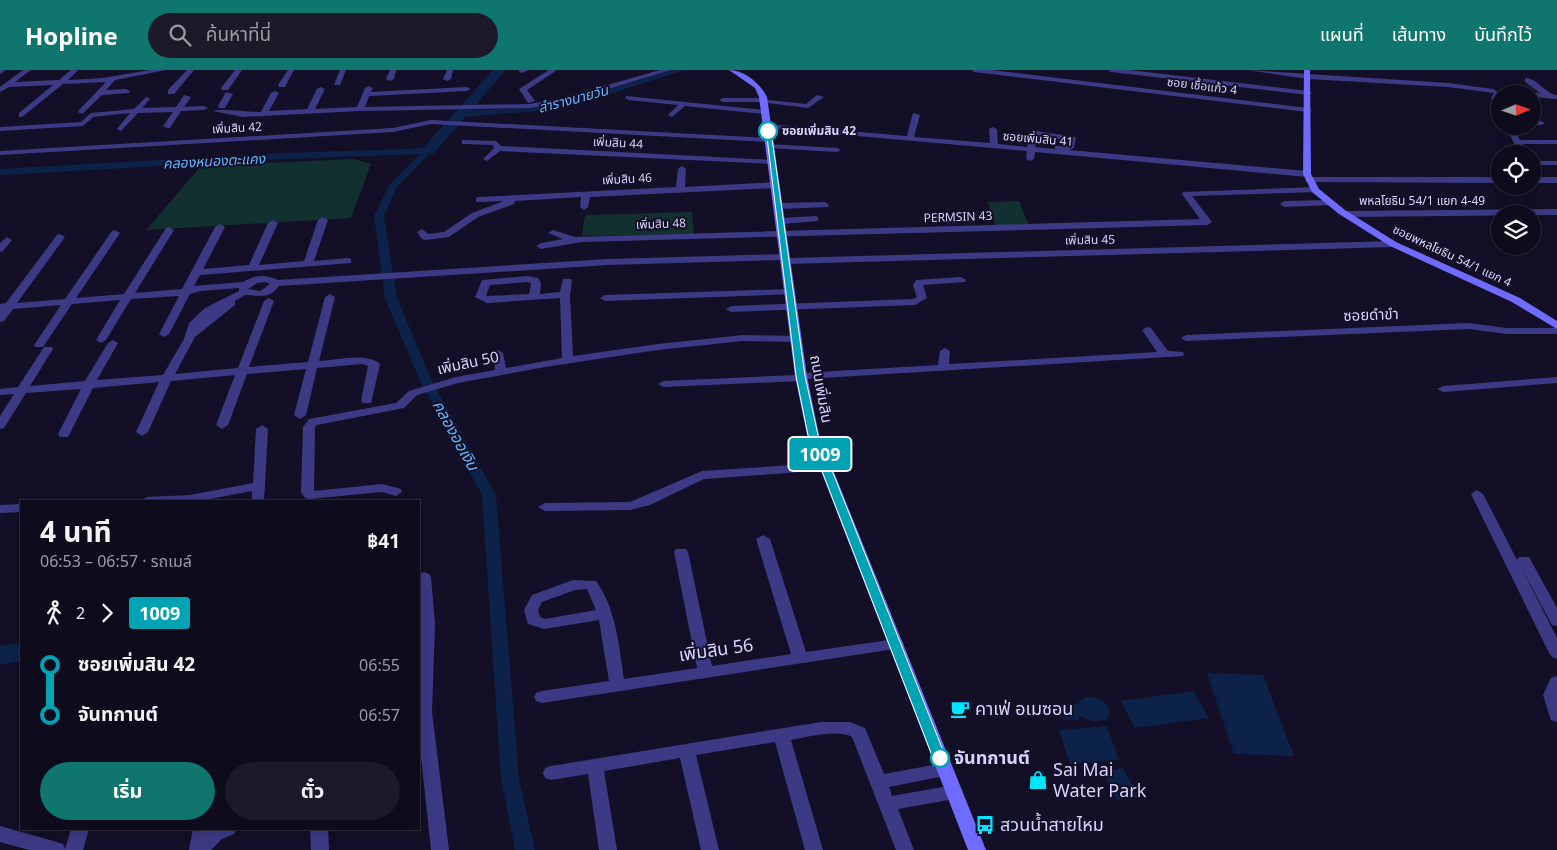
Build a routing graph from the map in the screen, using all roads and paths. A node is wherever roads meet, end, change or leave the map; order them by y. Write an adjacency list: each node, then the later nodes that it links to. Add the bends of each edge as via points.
1 (28, 70): 24 (street)
2 (75, 70): 22 (street)
3 (120, 70): 18 (street)
4 (163, 70): 18 (street)
5 (191, 70): 31 (street)
6 (239, 70): 53 (street)
7 (291, 70): 25 (street)
8 (343, 70): 23 (street)
9 (393, 70): 19 (street)
10 (450, 70): 20 (street)
11 (554, 70): 48 (street, via 523,89)
12 (668, 70): 54 (street, via 546,104 477,109)
13 (732, 70): 52 (street, via 758,88)
14 (974, 70): 56 (street, ซอย เชื้อแก้ว 4)
15 (1110, 70): 36 (street)
16 (1250, 70): 17 (street)
17 (1307, 75): 33 (street, via 1455,86); 36 (street)
18 (112, 79): 22 (street); 34 (street)
19 (390, 79)
20 (447, 79)
21 (1528, 80): 39 (street)
22 (62, 82): 24 (street); 61 (street)
23 (337, 83)
24 (8, 85): 28 (street)
25 (282, 85)
26 (321, 89): 59 (street)
27 (467, 89): 29 (street)
28 (0, 90)
29 (457, 90): 32 (street); 47 (street)
30 (126, 91): 34 (street)
31 (171, 92)
32 (412, 92): 46 (street); 54 (street, via 367,91)
33 (1491, 92)
34 (99, 93): 57 (street)
35 (275, 93): 60 (street)
36 (1308, 93): 56 (street)
37 (1541, 95): 39 (street)
38 (672, 96): 50 (street)
39 (1548, 96): 42 (street)
40 (187, 97): 55 (street)
41 (820, 97): 52 (street, via 808,106)
42 (1557, 97)
43 (629, 98): 50 (street)
44 (146, 99): 58 (street)
45 (723, 100): 52 (street)
46 (410, 101)
47 (454, 101)
48 (531, 101)
49 (102, 102): 62 (street)
50 (664, 102): 51 (street)
51 (684, 103): 52 (street); 64 (street)
52 (764, 105): 67 (street, ถนนเพิ่มสิน)
53 (220, 108): 55 (street); 60 (street, via 230,115)
54 (360, 109): 59 (street)
55 (178, 110): 58 (street); 66 (street)
56 (1308, 110): 96 (street)
57 (82, 112)
58 (135, 112): 62 (street); 69 (street)
59 (310, 112): 60 (street)
60 (264, 114)
61 (22, 115)
62 (91, 115): 65 (street)
63 (916, 115): 75 (street)
64 (672, 116)
65 (83, 124): 68 (street); 72 (street)
66 (168, 126)
67 (767, 126): 71 (street, ซอยเพิ่มสิน 41); 80 (street, ถนนเพิ่มสิน)
68 (0, 128)
69 (121, 129)
70 (993, 129): 82 (street)
71 (815, 130): 74 (street); 75 (street, ซอยเพิ่มสิน 41)
72 (77, 132)
73 (1514, 135): 78 (street)
74 (804, 136)
75 (911, 136): 76 (street); 82 (street, ซอยเพิ่มสิน 41)
76 (949, 137)
77 (465, 142): 84 (street, เพิ่มสิน 44, via 496,143)
78 (1517, 142): 79 (street); 81 (street)
79 (1557, 142)
80 (770, 143): 85 (street); 86 (street, เพิ่มสิน 42, via 431,122 393,130); 89 (street, ถนนเพิ่มสิน)
81 (1519, 145)
82 (994, 146): 83 (street, ซอยเพิ่มสิน 41)
83 (1030, 147): 83 (street, via 1036,132 1073,139 1071,147 1067,148); 88 (street); 96 (street, ซอยเพิ่มสิน 41)
84 (498, 148): 87 (street); 89 (street, เพิ่มสิน 44)
85 (837, 150)
86 (0, 152)
87 (487, 159)
88 (1030, 159)
89 (773, 162): 98 (street, ถนนเพิ่มสิน)
90 (1541, 163): 91 (street)
91 (1557, 164)
92 (682, 169): 102 (street)
93 (1541, 176): 94 (street)
94 (1557, 180)
95 (1491, 181): 97 (street)
96 (1311, 182): 97 (street); 106 (street, ซอยพหลโยธิน 54/1 แยก 4); 122 (street, PERMSIN 43, via 1187,193 1207,222)
97 (1476, 183): 99 (street)
98 (776, 185): 102 (street, เพิ่มสิน 46); 109 (street, ถนนเพิ่มสิน)
99 (1491, 185)
100 (1541, 186): 101 (street)
101 (1557, 186)
102 (680, 189): 103 (street, เพิ่มสิน 46)
103 (586, 194): 104 (street, เพิ่มสิน 46); 110 (street)
104 (528, 197): 105 (street, เพิ่มสิน 46); 124 (street, via 475,215 443,236 425,237)
105 (479, 200)
106 (1330, 203): 107 (street); 115 (street, ซอยพหลโยธิน 54/1 แยก 4)
107 (1284, 204)
108 (825, 205): 109 (street)
109 (779, 206): 122 (street, ถนนเพิ่มสิน)
110 (584, 207)
111 (1541, 212): 112 (street, พหลโยธิน 54/1 แยก 4-49); 120 (street)
112 (1557, 212)
113 (1484, 213): 114 (street, พหลโยธิน 54/1 แยก 4-49); 115 (street, พหลโยธิน 54/1 แยก 4-49); 116 (street)
114 (1491, 213)
115 (1346, 214): 131 (street, ซอยพหลโยธิน 54/1 แยก 4)
116 (1491, 218)
117 (815, 219): 122 (street)
118 (323, 220): 138 (street)
119 (273, 223): 139 (street)
120 (1557, 223)
121 (220, 227): 140 (street)
122 (782, 227): 129 (street, เพิ่มสิน 48); 136 (street, ถนนเพิ่มสิน)
123 (169, 230): 147 (street)
124 (422, 232)
125 (115, 233): 152 (street)
126 (554, 233): 129 (street)
127 (60, 238): 153 (street)
128 (7, 240): 133 (street)
129 (573, 240): 132 (street, เพิ่มสิน 48)
130 (1242, 242): 134 (street, via 1220,244)
131 (1393, 244): 134 (street, เพิ่มสิน 45); 157 (street, ซอยพหลโยธิน 54/1 แยก 4, via 1516,300)
132 (541, 246)
133 (0, 249)
134 (1217, 249): 136 (street, เพิ่มสิน 45)
135 (632, 256): 136 (street)
136 (786, 257): 143 (street, via 608,262 275,286 272,280 263,279); 145 (street, ถนนเพิ่มสิน)
137 (348, 261): 138 (street)
138 (308, 264): 139 (street)
139 (253, 268): 140 (street)
140 (197, 272): 144 (street)
141 (961, 280): 154 (street, via 920,282 922,298 915,302)
142 (568, 281): 146 (street)
143 (246, 290): 144 (street, via 197,295); 176 (street, via 189,339)
144 (189, 292): 147 (street); 160 (street)
145 (791, 292): 150 (street); 154 (street, ถนนเพิ่มสิน)
146 (565, 295): 149 (street); 170 (street)
147 (127, 297): 152 (street); 163 (street)
148 (330, 297): 172 (street)
149 (534, 297): 149 (street, via 536,283 527,279 486,282 480,297 487,300)
150 (605, 298)
151 (269, 301): 174 (street)
152 (69, 302): 153 (street); 183 (street)
153 (5, 306): 156 (street)
154 (793, 307): 155 (street); 162 (street, ถนนเพิ่มสิน)
155 (731, 310)
156 (0, 319)
157 (1557, 326)
158 (1147, 330): 168 (street)
159 (1557, 331): 161 (street, ซอยดำขำ, via 1506,331 1469,326)
160 (164, 334)
161 (1186, 338)
162 (797, 339): 170 (street, เพิ่มสิน 50, via 743,338); 177 (street, ถนนเพิ่มสิน)
163 (101, 340)
164 (113, 343): 180 (street)
165 (945, 351): 173 (street)
166 (990, 352): 171 (street)
167 (498, 353): 175 (street)
168 (1164, 354): 169 (street); 171 (street)
169 (1179, 354)
170 (568, 361): 175 (street, เพิ่มสิน 50)
171 (998, 364): 173 (street)
172 (312, 365): 174 (street); 184 (street, via 374,364); 185 (street)
173 (943, 367): 177 (street)
174 (242, 371): 176 (street); 187 (street)
175 (501, 372): 193 (street, เพิ่มสิน 50, via 413,392 400,406 319,420 309,427 307,492 310,495 382,488)
176 (167, 377): 180 (street); 189 (street)
177 (801, 377): 179 (street); 191 (street, ถนนเพิ่มสิน, via 813,435)
178 (1557, 380): 181 (street)
179 (664, 384)
180 (88, 386): 183 (street); 190 (street)
181 (1444, 388)
182 (0, 392): 183 (street)
183 (20, 392): 186 (street)
184 (367, 401)
185 (300, 415)
186 (0, 425)
187 (222, 425)
188 (262, 429): 192 (street)
189 (142, 432)
190 (64, 434)
191 (824, 467): 197 (street, via 702,475 646,502 630,506); 206 (street, ถนนเพิ่มสิน)
192 (259, 486): 195 (street); 196 (street)
193 (396, 492)
194 (1477, 494): 207 (street)
195 (182, 500)
196 (258, 500)
197 (545, 507)
198 (20, 508): 199 (street)
199 (0, 509)
200 (763, 539): 208 (street)
201 (680, 552): 209 (street)
202 (1524, 560): 205 (street)
203 (424, 577): 216 (street, via 428,623)
204 (604, 614): 204 (street, via 544,624 533,620 531,610 537,599 582,583 591,584 598,592); 211 (street)
205 (1557, 621)
206 (896, 644): 208 (street, เพิ่มสิน 56); 218 (street, ถนนเพิ่มสิน)
207 (1557, 653)
208 (800, 658): 209 (street, เพิ่มสิน 56)
209 (706, 672): 211 (street, เพิ่มสิน 56)
210 (1557, 682): 213 (street, via 1551,695)
211 (617, 685): 212 (street, เพิ่มสิน 56)
212 (542, 697)
213 (1557, 716)
214 (781, 735): 215 (street); 220 (street, via 834,727 850,728 859,734); 235 (street)
215 (687, 751): 217 (street); 234 (street)
216 (423, 758): 232 (street)
217 (595, 766): 219 (street); 233 (street)
218 (944, 770): 220 (street); 221 (street, ถนนเพิ่มสิน)
219 (550, 773)
220 (878, 782): 222 (street)
221 (954, 792): 222 (street); 237 (street, ถนนเพิ่มสิน)
222 (886, 804): 236 (street)
223 (80, 830): 230 (street)
224 (202, 830): 228 (street)
225 (226, 830): 228 (street)
226 (319, 830): 231 (street)
227 (0, 834): 229 (street)
228 (198, 849)
229 (58, 850)
230 (74, 850)
231 (320, 850)
232 (440, 850)
233 (608, 850)
234 (710, 850)
235 (814, 850)
236 (905, 850)
237 (977, 850)

